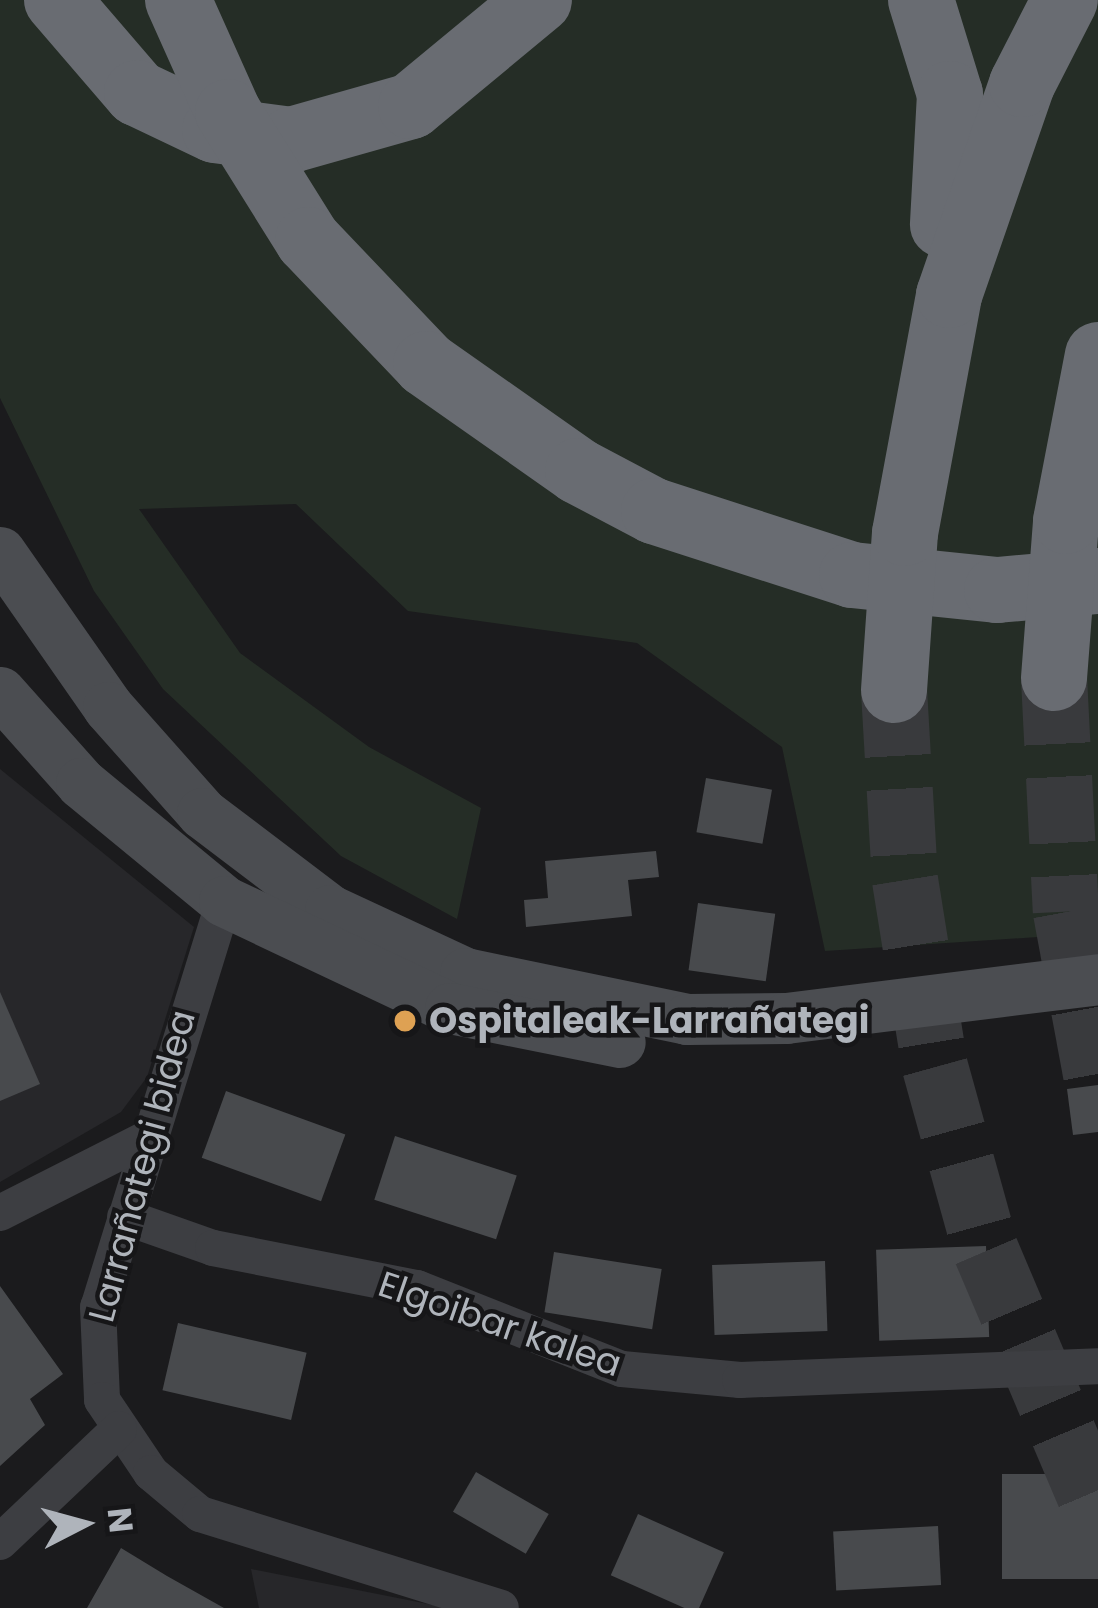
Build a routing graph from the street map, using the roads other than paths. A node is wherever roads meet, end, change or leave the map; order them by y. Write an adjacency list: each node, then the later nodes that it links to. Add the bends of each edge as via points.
1 (57, 0): 3 (highway, via 137,93 215,130 291,140 411,106)
2 (178, 0): 9 (highway, via 206,70 308,240 426,364 502,422 654,511 772,555 997,590)
3 (539, 0)
4 (921, 0): 7 (highway, via 941,46 953,136 922,329)
5 (1065, 0): 7 (highway, via 974,213)
6 (1098, 355): 11 (highway, via 1066,521)
7 (928, 385): 12 (highway)
8 (0, 552): 10 (main road)
9 (1098, 581)
10 (19, 605): 14 (main road)
11 (1054, 679)
12 (894, 690)
13 (0, 692): 15 (main road)
14 (162, 770): 15 (main road, via 172,803 157,823); 16 (main road)
15 (81, 783): 17 (main road)
16 (202, 813): 17 (main road); 18 (main road, via 266,870)
17 (224, 901): 18 (main road, via 258,895); 20 (main road, via 450,1008 598,1040 785,1048); 21 (street, Larrañategi bidea)
18 (406, 949): 19 (main road, via 569,1000 687,1019 786,1018)
19 (1098, 979)
20 (1098, 1010)
21 (146, 1138): 22 (street); 23 (street, Larrañategi bidea)
22 (0, 1213)
23 (124, 1217): 24 (street, Elgoibar kalea, via 213,1248 417,1288 622,1369 740,1380); 25 (street, Larrañategi bidea, via 95,1335 102,1400)
24 (1098, 1366)
25 (119, 1429): 26 (street); 27 (street, Larrañategi bidea, via 174,1497 231,1530)
26 (0, 1542)
27 (502, 1608)

